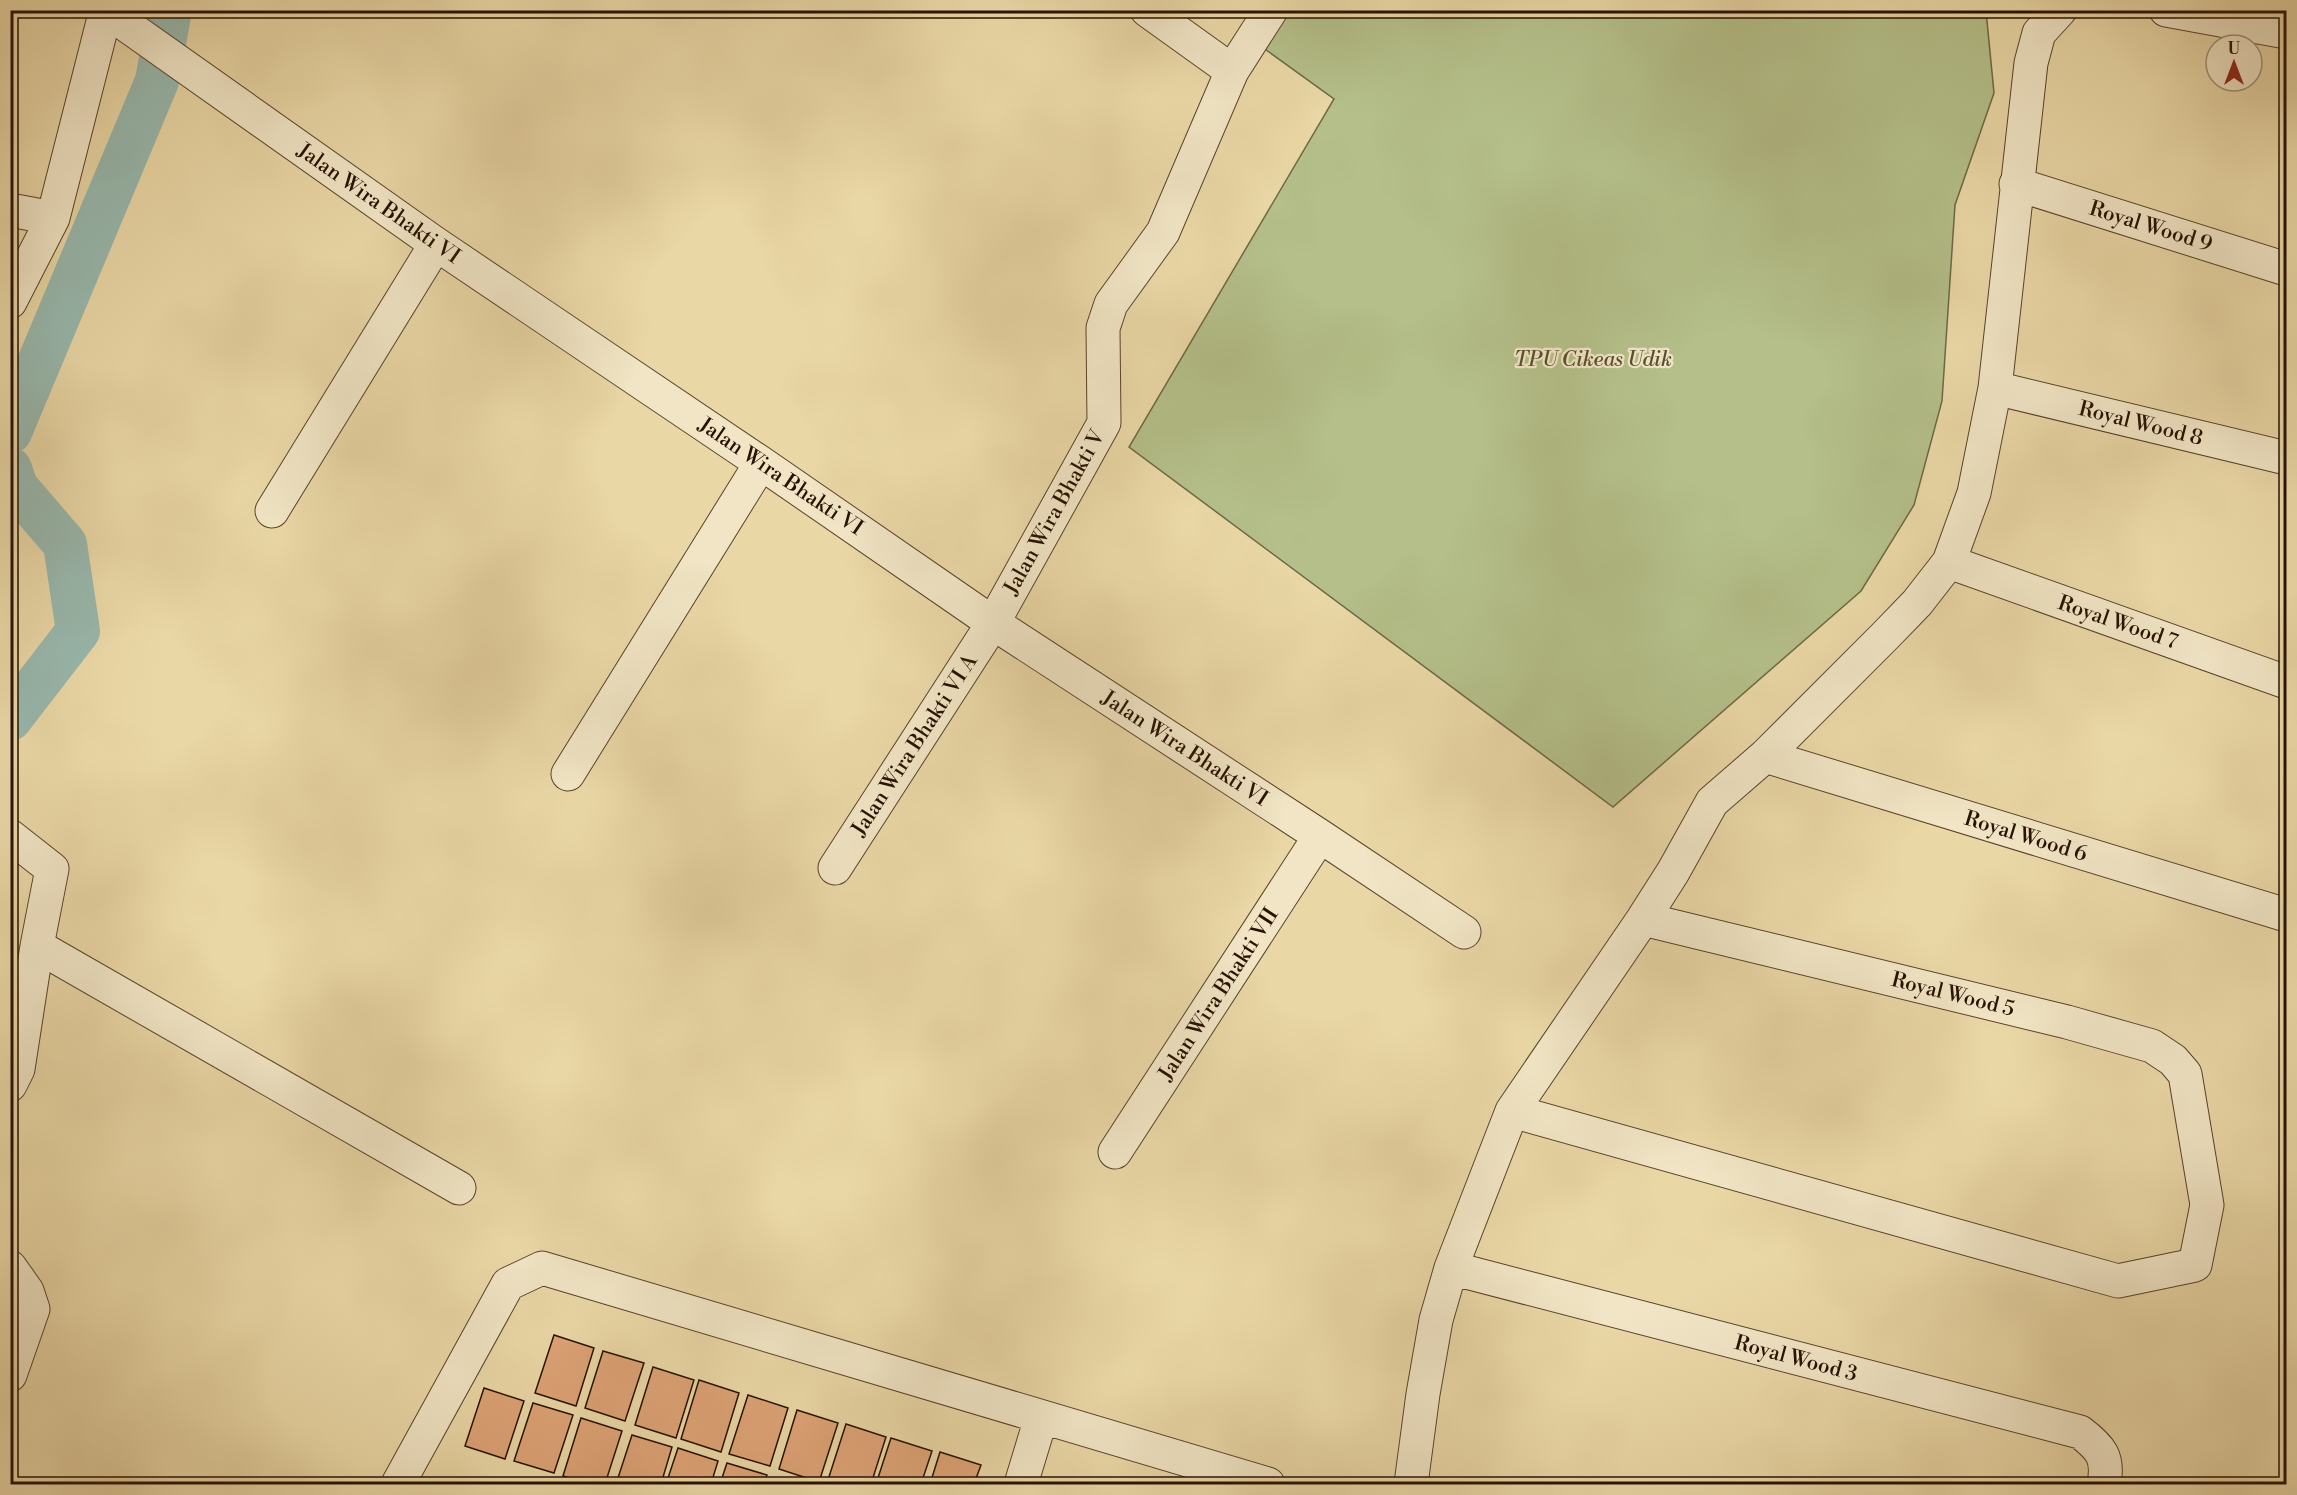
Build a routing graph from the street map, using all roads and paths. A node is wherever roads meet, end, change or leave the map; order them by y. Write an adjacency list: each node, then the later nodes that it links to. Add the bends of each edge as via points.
1 (1148, 10): 7 (street)
2 (1271, 10): 7 (street, Jalan Wira Bhakti V)
3 (2060, 10): 8 (street, via 2039,33 2031,63)
4 (2166, 10): 6 (street)
5 (105, 11): 10 (street); 11 (street, Jalan Wira Bhakti VI)
6 (2286, 32)
7 (1233, 71): 19 (street, Jalan Wira Bhakti V, via 1163,232 1111,304 1103,328 1104,423)
8 (2016, 184): 12 (street, Royal Wood 9); 14 (street)
9 (10, 210): 10 (street)
10 (52, 219): 13 (street)
11 (436, 244): 16 (street, Jalan Wira Bhakti VI); 17 (street)
12 (2286, 269)
13 (10, 302)
14 (1995, 388): 15 (street, Royal Wood 8); 18 (street, via 1974,493)
15 (2286, 459)
16 (762, 463): 19 (street, Jalan Wira Bhakti VI); 22 (street)
17 (272, 511)
18 (1949, 562): 20 (street, Royal Wood 7); 21 (street, via 1917,603)
19 (993, 623): 24 (street, Jalan Wira Bhakti VI); 25 (street, Jalan Wira Bhakti VI A)
20 (2286, 682)
21 (1765, 756): 26 (street, Royal Wood 6); 27 (street, via 1712,802)
22 (568, 774)
23 (10, 836): 29 (street, via 52,869)
24 (1320, 836): 28 (street, Jalan Wira Bhakti VI); 32 (street, Jalan Wira Bhakti VII)
25 (836, 868)
26 (2286, 915)
27 (1643, 919): 31 (street); 31 (street, Royal Wood 5, via 2152,1046 2185,1074 2207,1205 2195,1265 2118,1281)
28 (1464, 932)
29 (36, 946): 30 (street, via 18,1069); 33 (street)
30 (10, 1085)
31 (1512, 1111): 35 (street)
32 (1115, 1152)
33 (459, 1188)
34 (10, 1267): 36 (street, via 27,1291 33,1309)
35 (1451, 1268): 41 (street, via 1434,1330); 42 (street, Royal Wood 3, via 2080,1432 2101,1451 2105,1461)
36 (10, 1375)
37 (1041, 1418): 38 (street, via 542,1268 507,1284); 39 (street); 40 (street)
38 (403, 1483)
39 (1022, 1485)
40 (1268, 1485)
41 (1411, 1485)
42 (2104, 1485)

